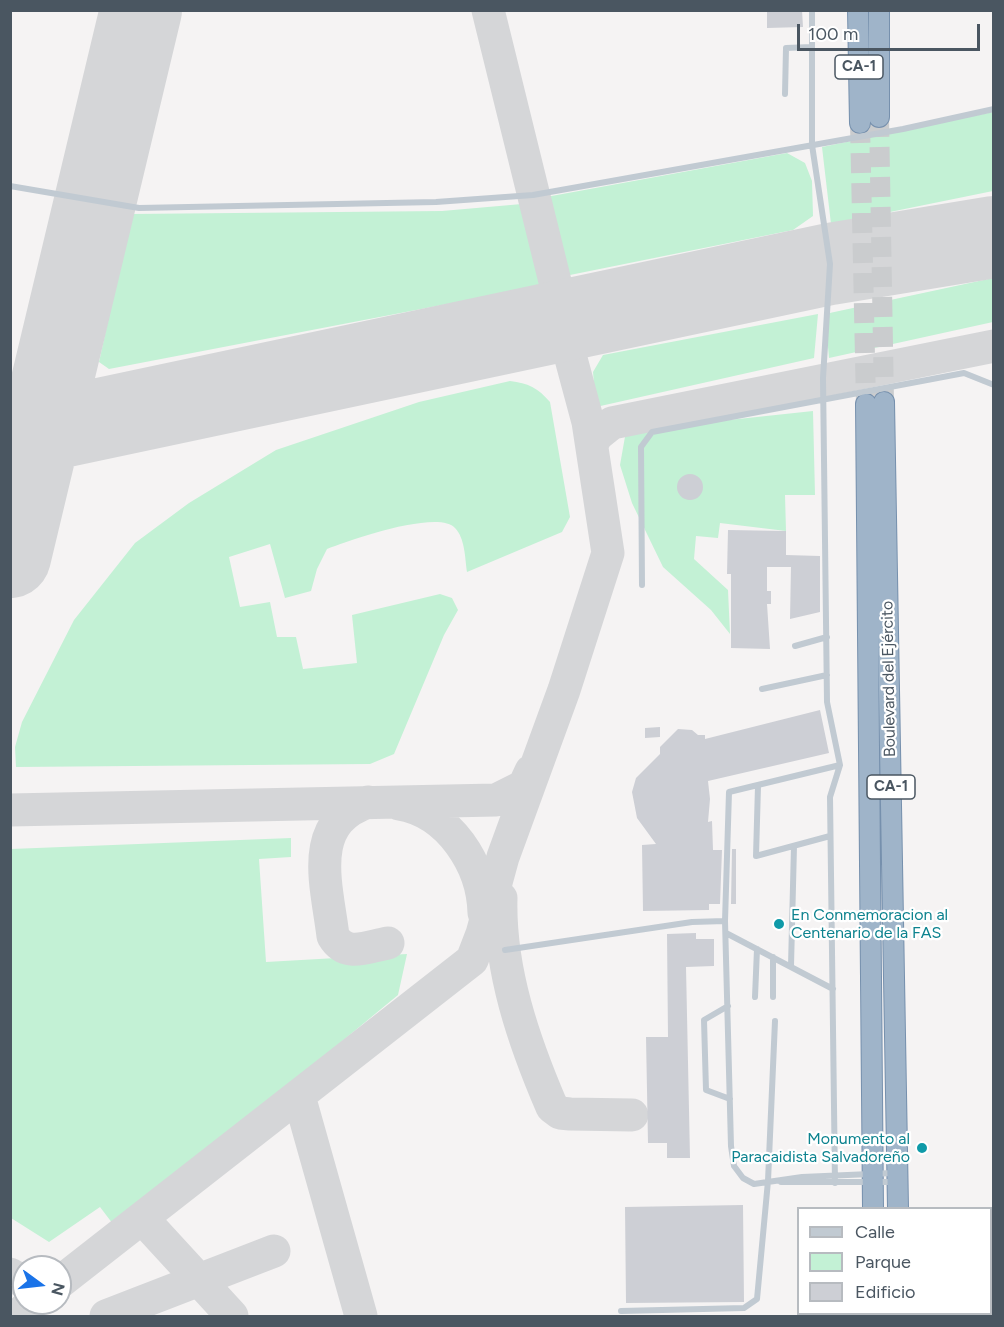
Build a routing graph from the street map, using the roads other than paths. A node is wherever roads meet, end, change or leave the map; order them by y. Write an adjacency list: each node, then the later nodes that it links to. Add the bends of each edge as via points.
1 (812, 10): 4 (lane)
2 (858, 10): 8 (highway, CA-1)
3 (879, 10): 7 (highway, CA-1)
4 (812, 47): 5 (lane, via 786,48); 9 (lane)
5 (785, 94)
6 (993, 109): 9 (lane)
7 (879, 117)
8 (860, 123)
9 (812, 145): 10 (lane, via 534,195 436,202 139,208); 12 (lane, via 830,264)
10 (10, 186)
11 (993, 385): 12 (lane, via 964,373)
12 (823, 402): 13 (lane, via 652,432 641,447); 14 (lane)
13 (642, 585)
14 (827, 637): 15 (lane); 16 (lane)
15 (795, 646)
16 (827, 675): 17 (lane); 18 (lane, via 827,702)
17 (762, 689)
18 (840, 765): 19 (lane); 20 (lane, via 830,798)
19 (758, 786): 21 (lane, via 756,856); 22 (lane, via 729,792)
20 (830, 836): 21 (lane); 28 (lane)
21 (794, 846): 27 (lane)
22 (725, 921): 23 (lane); 25 (lane, via 692,922)
23 (726, 933): 24 (lane); 31 (lane)
24 (757, 949): 26 (lane); 29 (lane)
25 (505, 950)
26 (773, 957): 27 (lane); 30 (lane)
27 (791, 966): 28 (lane)
28 (833, 989): 34 (lane)
29 (755, 997)
30 (773, 997)
31 (728, 1006): 33 (lane); 33 (lane, via 705,1020 705,1079 706,1090)
32 (775, 1021): 37 (lane)
33 (730, 1099): 37 (lane, via 734,1166 742,1178 754,1184)
34 (835, 1176): 36 (lane); 37 (lane); 38 (lane)
35 (898, 1177): 36 (lane); 36 (highway, Boulevard del Ejército / CA-1, via 875,403); 40 (highway, Boulevard del Ejército / CA-1)
36 (872, 1178): 38 (lane); 39 (highway, Boulevard del Ejército / CA-1)
37 (768, 1182): 38 (lane); 41 (lane, via 757,1299 744,1308)
38 (835, 1183)
39 (873, 1207)
40 (898, 1207)
41 (621, 1311)

